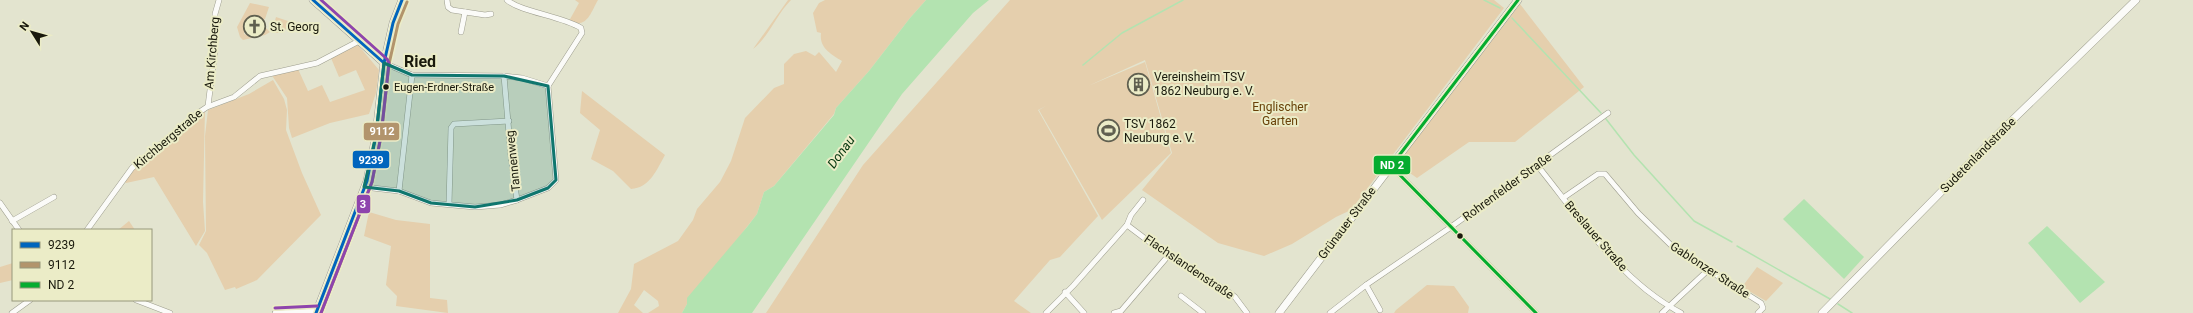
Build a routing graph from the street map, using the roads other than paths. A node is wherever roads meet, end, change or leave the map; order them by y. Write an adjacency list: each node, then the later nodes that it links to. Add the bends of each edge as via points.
1 (219, 0): 16 (street, Am Kirchberg, via 215,14 215,50)
2 (313, 0): 11 (street)
3 (402, 0): 12 (street, via 393,23)
4 (447, 0): 8 (street, via 448,7 452,10)
5 (507, 0): 15 (street, via 513,5 546,14 581,28 582,33)
6 (1518, 0): 19 (street, Grünauer Straße)
7 (2136, 0): 59 (street, Sudetenlandstraße, via 1997,135)
8 (465, 12): 9 (street); 10 (street)
9 (491, 14)
10 (461, 32)
11 (360, 41): 12 (street); 16 (street, Kirchbergstraße, via 317,63 260,76 234,97)
12 (384, 63): 13 (street); 21 (street, via 376,135)
13 (412, 75): 14 (street); 22 (street)
14 (504, 76): 15 (street, via 522,78); 18 (street, Tannenweg)
15 (548, 86): 25 (street, via 556,180 548,188)
16 (208, 106): 33 (street, Kirchbergstraße, via 132,168)
17 (1608, 113): 20 (street, Rohrenfelder Straße)
18 (509, 121): 25 (street, Tannenweg); 28 (street, Tannenweg, via 454,124 451,128)
19 (1391, 166): 31 (street); 53 (street, Grünauer Straße)
20 (1537, 166): 24 (street, Breslauer Straße); 31 (street, Rohrenfelder Straße)
21 (364, 186): 22 (street); 43 (street)
22 (400, 191): 28 (street, via 431,203)
23 (54, 197): 29 (street)
24 (1563, 198): 35 (street, Gablonzer Straße, via 1598,174 1605,174 1657,232 1675,249); 41 (street, Breslauer Straße, via 1604,250 1637,283)
25 (517, 200): 28 (street, via 500,205 475,207)
26 (1143, 200): 30 (street, via 1131,215)
27 (0, 203): 29 (street)
28 (449, 204)
29 (12, 221): 32 (street)
30 (1127, 225): 34 (street, Flachslandenstraße); 37 (street)
31 (1451, 227): 36 (street, Rohrenfelder Straße); 55 (street)
32 (18, 229)
33 (88, 229)
34 (1168, 256): 44 (street); 52 (street, Flachslandenstraße, via 1223,288 1235,297)
35 (1707, 271): 41 (street); 58 (street, Gablonzer Straße, via 1761,303 1762,308)
36 (1366, 285): 42 (street); 54 (street, Rohrenfelder Straße)
37 (1065, 292): 48 (street); 49 (street)
38 (1181, 296): 51 (street)
39 (29, 301): 45 (street)
40 (139, 301): 46 (street)
41 (1669, 306): 56 (street); 57 (street, Breslauer Straße)
42 (1380, 310)
43 (317, 312): 47 (street)
44 (1123, 312): 50 (street)
45 (12, 313)
46 (170, 313)
47 (275, 313)
48 (1046, 313)
49 (1084, 313)
50 (1114, 313)
51 (1203, 313)
52 (1247, 313)
53 (1279, 313)
54 (1330, 313)
55 (1536, 313)
56 (1662, 313)
57 (1681, 313)
58 (1758, 313)
59 (1822, 313)

